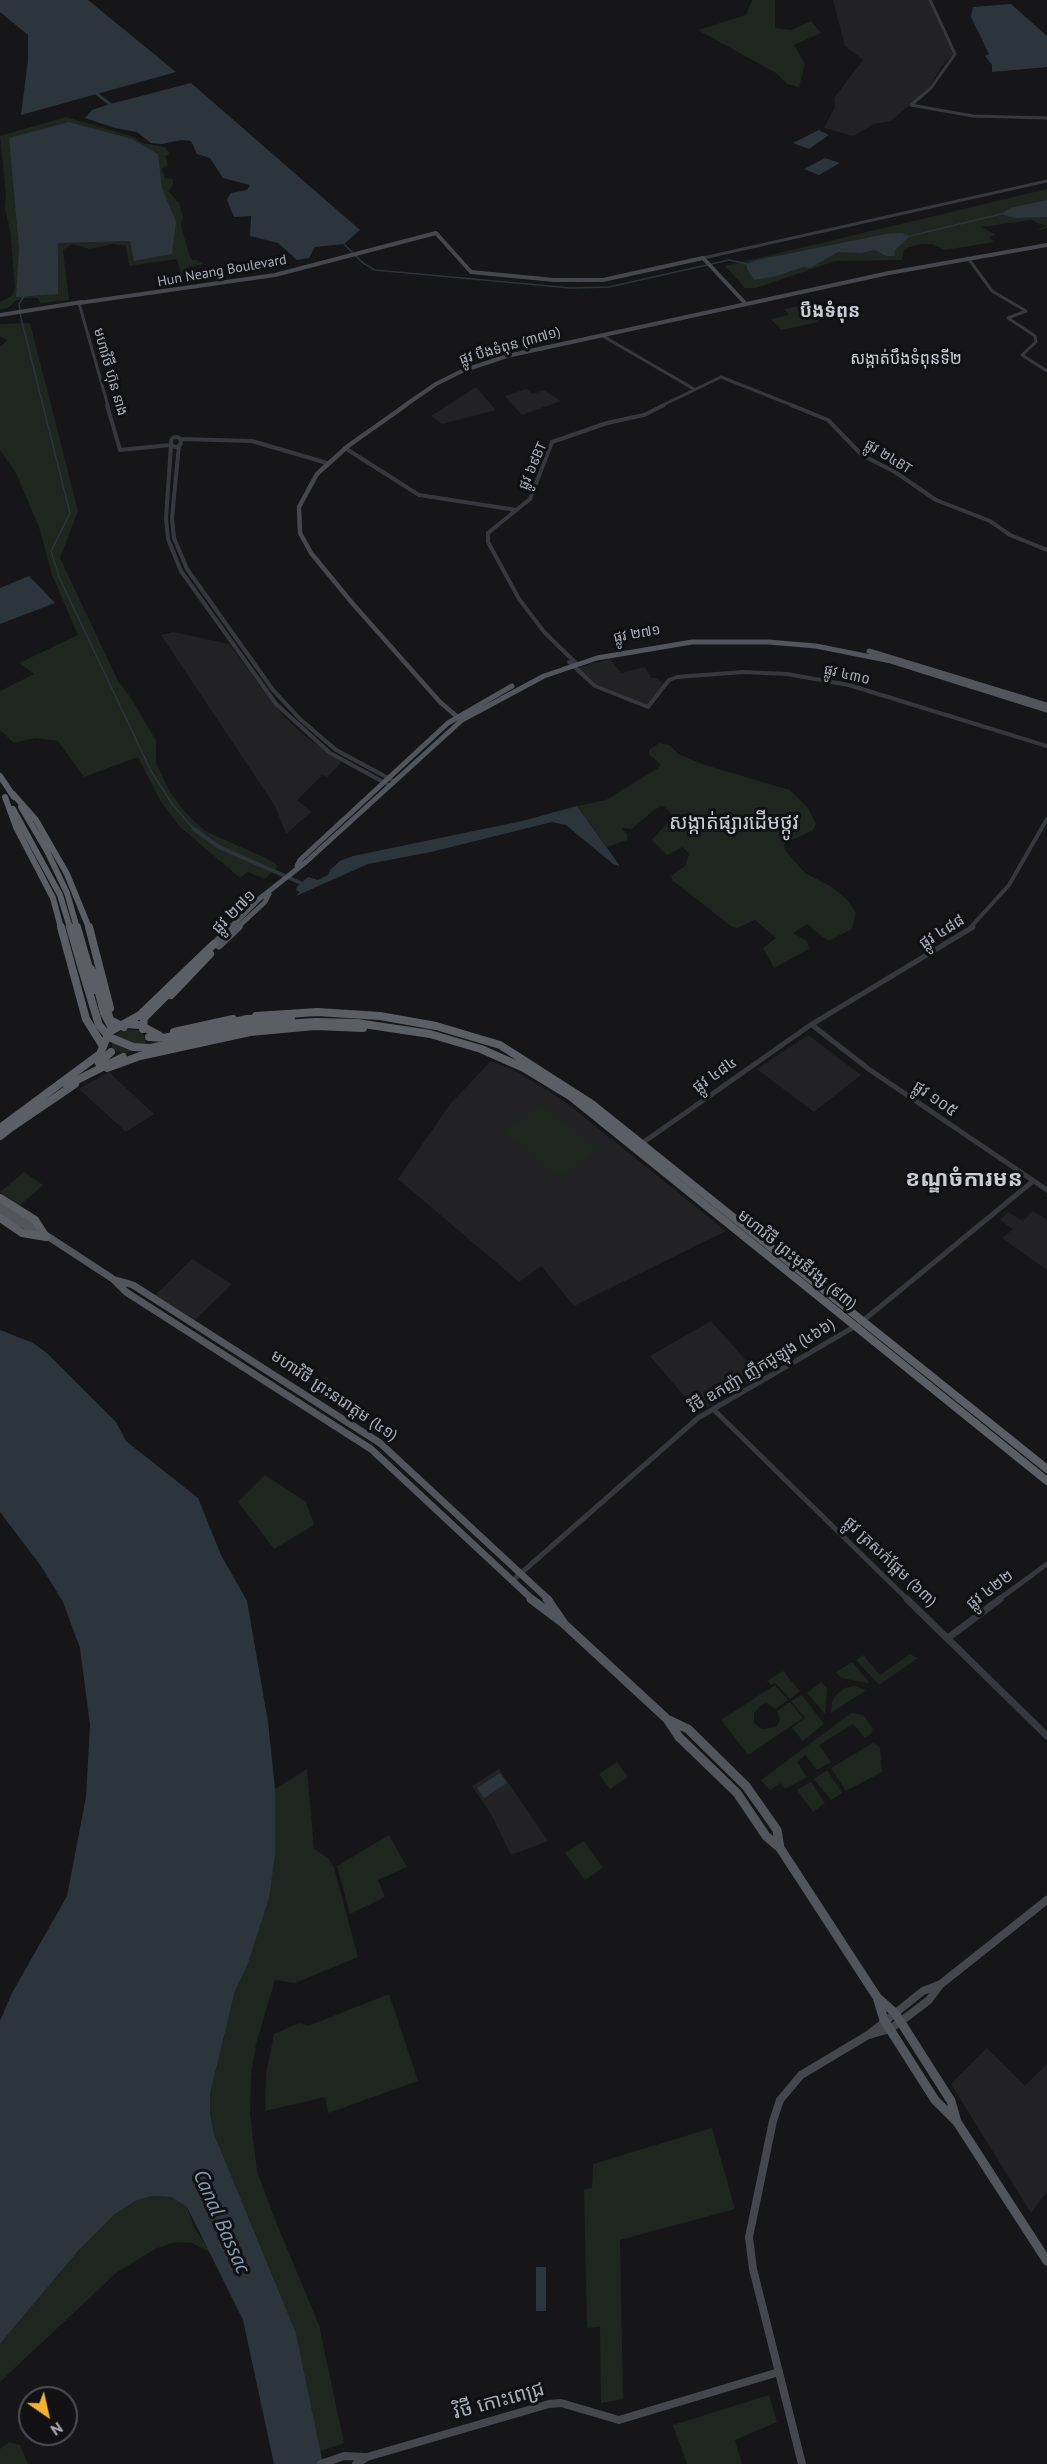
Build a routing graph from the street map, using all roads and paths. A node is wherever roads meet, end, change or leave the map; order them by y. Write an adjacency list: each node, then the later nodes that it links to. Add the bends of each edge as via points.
1 (930, 0): 2 (street, via 955,54 931,88 911,105 973,116)
2 (1047, 118)
3 (1047, 182): 5 (street)
4 (1047, 245): 6 (main road, ផ្លូវ បឹងទំពុន (៣៧១))
5 (703, 258): 7 (main road, Hun Neang Boulevard, via 603,280 554,280 471,272 436,233 268,276); 8 (main road)
6 (968, 258): 8 (main road, ផ្លូវ បឹងទំពុន (៣៧១)); 11 (street, via 992,291 1026,311 1008,318 1035,336 1036,342 1022,355)
7 (80, 303): 9 (main road); 16 (street, មហាវិថី ហ៊ុន នាង)
8 (745, 303): 10 (main road, ផ្លូវ បឹងទំពុន (៣៧១))
9 (0, 315)
10 (601, 335): 13 (street); 17 (main road, ផ្លូវ បឹងទំពុន (៣៧១), via 507,356 462,371 418,394)
11 (1047, 371)
12 (722, 377): 13 (street, ផ្លូវ ៦៩BT); 20 (street, ផ្លូវ ២៤BT, via 828,420 862,455 936,500 990,521 1010,535)
13 (694, 389): 19 (street, ផ្លូវ ៦៩BT, via 644,415 552,442 530,499)
14 (180, 443): 15 (street); 15 (street); 18 (street, via 243,443); 27 (street, via 172,518 174,538 187,569 292,711 336,750)
15 (170, 444): 16 (street, មហាវិថី ហ៊ុន នាង); 27 (street, via 167,528 181,571 282,710 330,753)
16 (120, 448)
17 (345, 448): 18 (main road, ផ្លូវ បឹងទំពុន (៣៧១)); 19 (street, via 419,495)
18 (326, 465): 24 (main road, ផ្លូវ បឹងទំពុន (៣៧១), via 310,483 299,507 298,525 305,545 440,702)
19 (516, 510): 21 (street, ផ្លូវ ៦៩BT, via 488,533 488,542 519,599)
20 (1047, 550)
21 (573, 663): 22 (main road, ផ្លូវ ២៧១, via 647,643 690,638 818,641 894,657); 23 (main road, ផ្លូវ ២៧១, via 692,642 804,645 891,661); 24 (main road, ផ្លូវ ២៧១, via 512,686); 25 (street, ផ្លូវ ៤៣០, via 595,686 648,707 669,680 677,677 743,672 787,674 849,685)
22 (1047, 705)
23 (1047, 710)
24 (459, 718): 27 (main road, ផ្លូវ ២៧១)
25 (1047, 746)
26 (0, 776): 29 (highway)
27 (388, 781): 33 (main road, ផ្លូវ ២៧១)
28 (0, 789): 29 (highway)
29 (9, 795): 31 (highway); 31 (highway)
30 (1047, 819): 39 (street, ផ្លូវ ៤៨៨, via 1009,885 976,925)
31 (32, 834): 32 (highway, via 52,879); 32 (highway, via 67,874); 35 (highway, via 52,898)
32 (74, 911): 35 (highway); 35 (highway)
33 (215, 946): 34 (highway); 38 (highway, via 140,1015)
34 (207, 957): 42 (highway, via 147,1019); 42 (highway, bridge, via 144,1018)
35 (88, 970): 37 (highway, bridge, via 99,1025 109,1037 126,1046 151,1048 219,1031); 38 (highway, bridge, via 99,981 110,1020); 43 (highway, bridge, via 82,985 90,1017)
36 (259, 1015): 37 (highway); 40 (highway); 42 (highway, via 163,1035)
37 (288, 1020): 40 (highway); 42 (highway, bridge, via 247,1019 164,1038); 45 (highway, bridge); 47 (highway, via 405,1034); 47 (highway, bridge, via 358,1021 430,1034); 47 (highway, via 358,1014 411,1020 500,1045)
38 (123, 1025): 42 (highway); 43 (highway, bridge)
39 (810, 1026): 41 (street, ផ្លូវ ៤៨៤); 52 (street, ផ្លូវ ១០៥)
40 (260, 1031): 45 (highway)
41 (802, 1031): 51 (street, ផ្លូវ ៤៨៤)
42 (147, 1032): 45 (highway, via 152,1044)
43 (104, 1046): 44 (highway, bridge); 45 (highway, via 113,1057); 49 (highway, via 94,1058)
44 (111, 1053): 46 (highway, bridge); 48 (highway, bridge)
45 (137, 1056): 46 (highway); 49 (highway, via 79,1082)
46 (123, 1057): 48 (highway, bridge)
47 (527, 1065): 51 (highway, មហាវិថី ព្រះមុនីវង្ស (៩៣))
48 (66, 1084): 49 (highway)
49 (4, 1127): 50 (highway)
50 (0, 1136)
51 (638, 1146): 61 (highway, មហាវិថី ព្រះមុនីវង្ស (៩៣))
52 (1029, 1185): 53 (street, ផ្លូវ ១០៥); 61 (street, វិថី ឧកញ៉ា ញឹកជូឡុង (៤៦៦))
53 (1047, 1190)
54 (0, 1198): 59 (highway, via 35,1220)
55 (0, 1205): 58 (main road)
56 (0, 1212): 58 (main road)
57 (0, 1218): 59 (highway, via 22,1233)
58 (28, 1227): 59 (main road, មហាវិថី ព្រះនរោត្តម (៤១))
59 (46, 1236): 60 (main road, មហាវិថី ព្រះនរោត្តម (៤១))
60 (113, 1279): 67 (main road, មហាវិថី ព្រះនរោត្តម (៤១), via 133,1286 369,1435); 68 (main road, មហាវិថី ព្រះនរោត្តម (៤១), via 126,1292 371,1449)
61 (859, 1323): 62 (street, វិថី ឧកញ៉ា ញឹកជូឡុង (៤៦៦)); 63 (highway, មហាវិថី ព្រះមុនីវង្ស (៩៣))
62 (713, 1409): 67 (street, វិថី ឧកញ៉ា ញឹកជូឡុង (៤៦៦)); 70 (street, ផ្លូវ ត្រសក់ផ្អែម (៦៣))
63 (980, 1421): 64 (highway, មហាវិថី ព្រះមុនីវង្ស (៩៣)); 65 (highway, មហាវិថី ព្រះមុនីវង្ស (៩៣))
64 (1047, 1469)
65 (1047, 1481)
66 (1047, 1564): 70 (street, ផ្លូវ ៤២២)
67 (520, 1574): 68 (street, វិថី ឧកញ៉ា ញឹកជូឡុង (៤៦៦)); 69 (main road, មហាវិថី ព្រះនរោត្តម (៤១), via 552,1603)
68 (512, 1581): 69 (main road, មហាវិថី ព្រះនរោត្តម (៤១))
69 (563, 1623): 74 (main road, មហាវិថី ព្រះនរោត្តម (៤១), via 667,1719 679,1737 737,1793 766,1836 780,1848)
70 (948, 1638): 71 (street, ផ្លូវ ត្រសក់ផ្អែម (៦៣))
71 (1047, 1736)
72 (1047, 1900): 73 (main road)
73 (940, 1984): 75 (main road, via 923,1991); 77 (main road, via 929,2000)
74 (877, 1996): 75 (main road, មហាវិថី ព្រះនរោត្តម (៤១)); 76 (main road, មហាវិថី ព្រះនរោត្តម (៤១))
75 (895, 2013): 76 (main road); 77 (main road, មហាវិថី ព្រះនរោត្តម (៤១))
76 (884, 2020): 78 (main road, មហាវិថី ព្រះនរោត្តម (៤១)); 79 (main road)
77 (900, 2022): 78 (main road); 80 (main road, មហាវិថី ព្រះនរោត្តម (៤១), via 951,2101)
78 (890, 2029): 79 (main road); 80 (main road, មហាវិថី ព្រះនរោត្តម (៤១), via 940,2108)
79 (868, 2035): 82 (main road, via 796,2079 785,2091 773,2121 749,2237 753,2270)
80 (957, 2122): 81 (main road, មហាវិថី ព្រះនរោត្តម (៤១))
81 (1047, 2260)
82 (779, 2372): 83 (main road, វិថី កោះពេជ្រ, via 619,2420 561,2403 549,2404); 86 (main road)
83 (368, 2460): 84 (main road, វិថី កោះពេជ្រ, via 344,2456); 85 (main road, វិថី កោះពេជ្រ)
84 (321, 2464)
85 (356, 2464)
86 (802, 2464)

